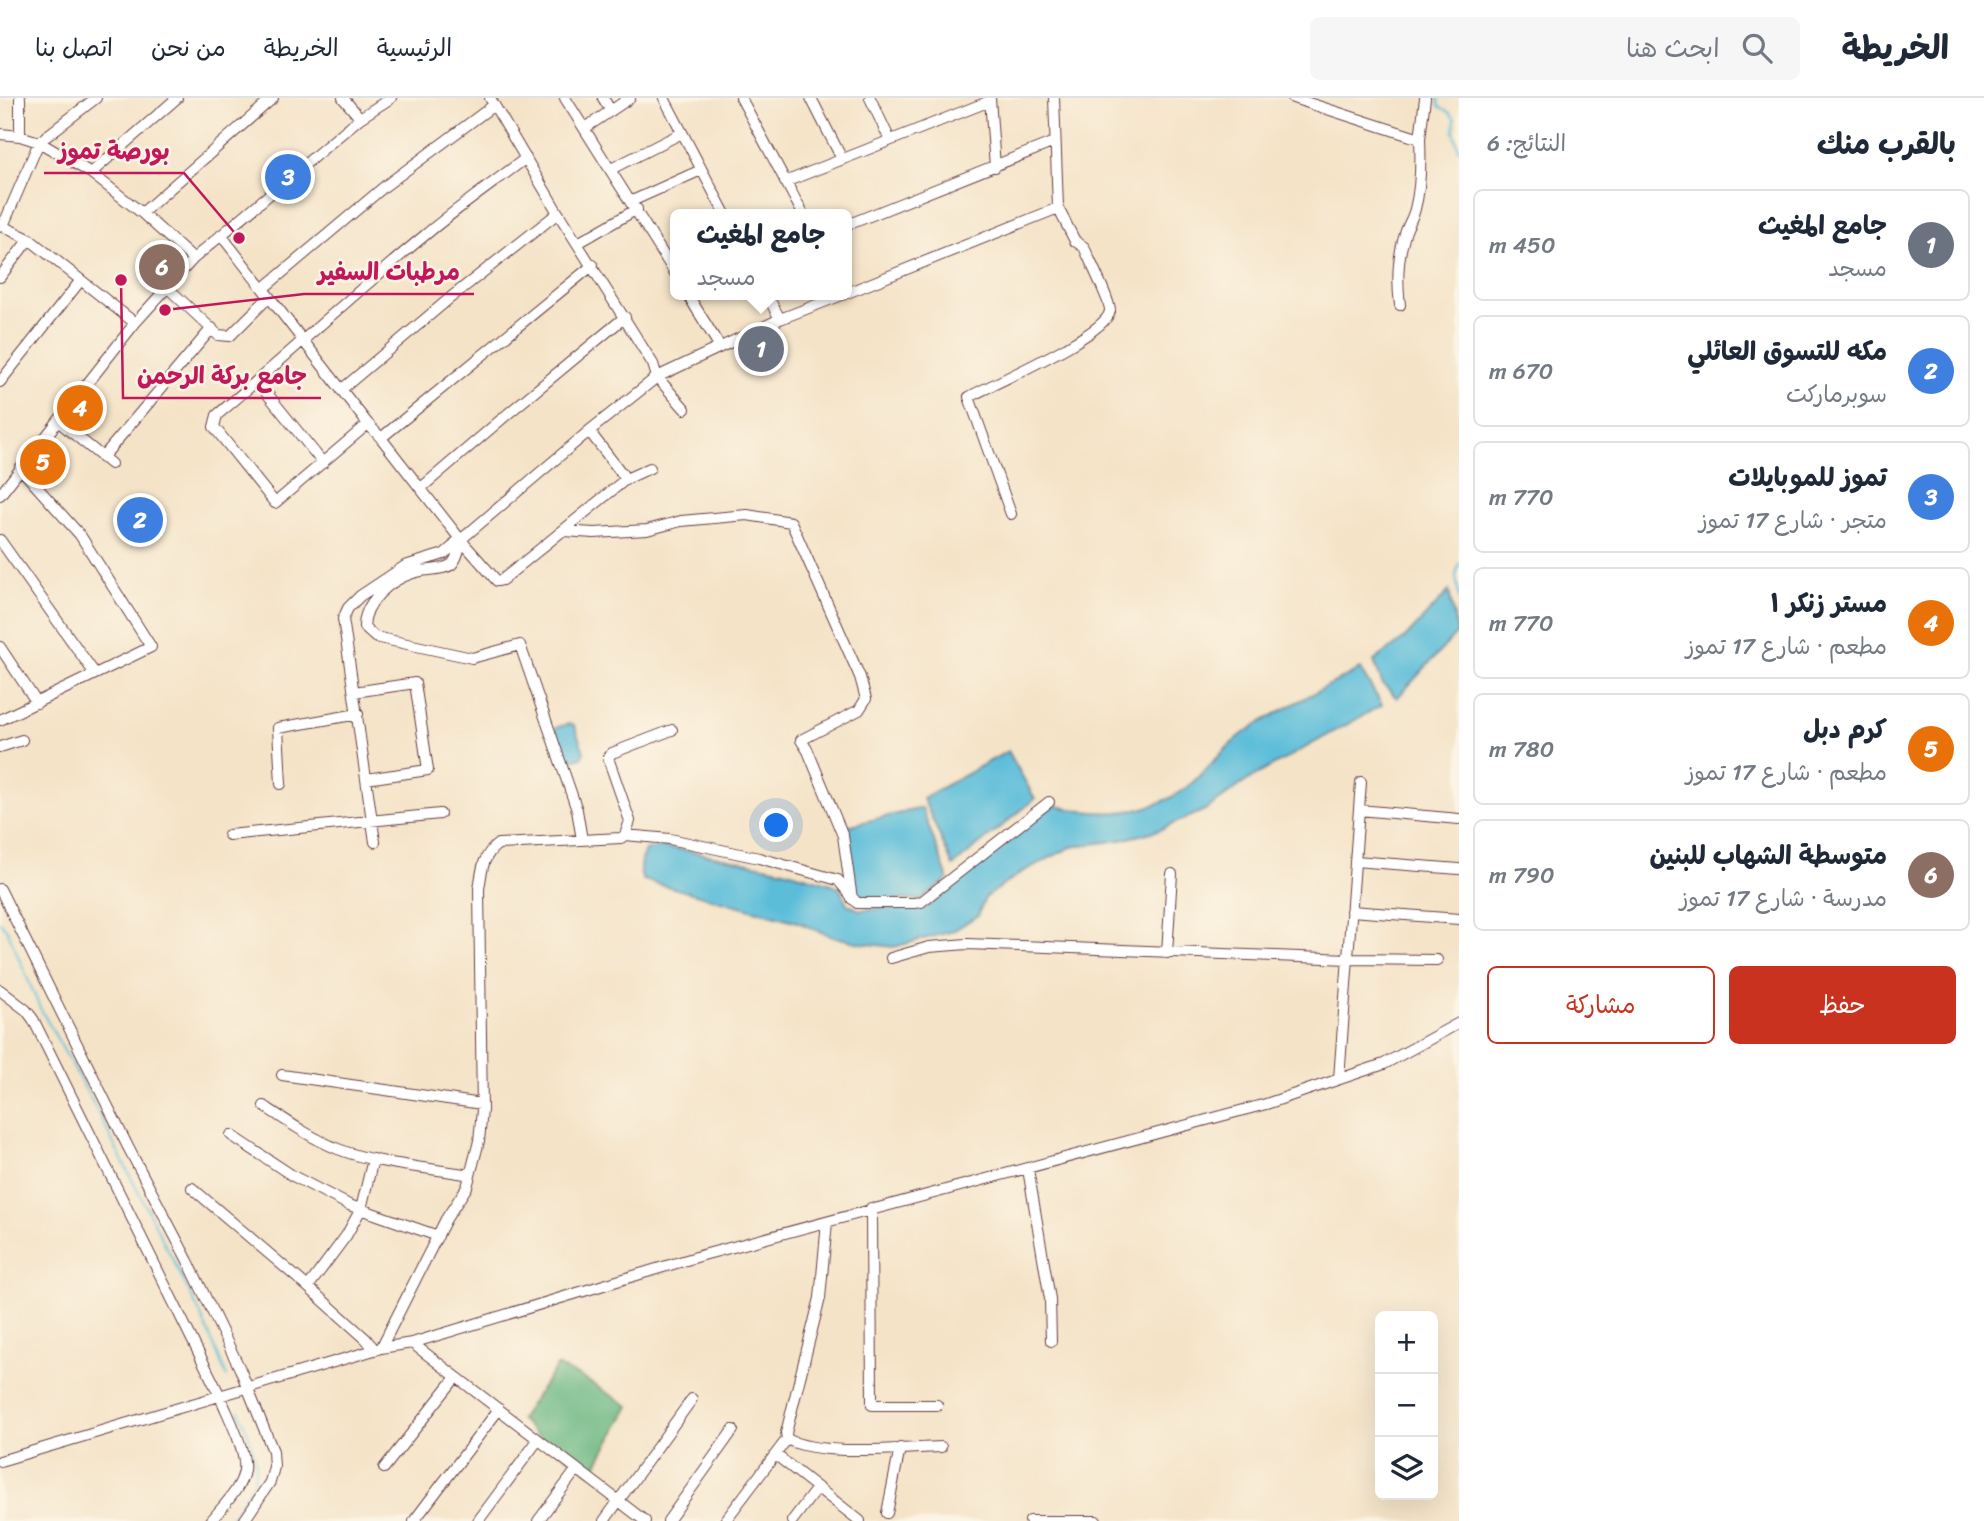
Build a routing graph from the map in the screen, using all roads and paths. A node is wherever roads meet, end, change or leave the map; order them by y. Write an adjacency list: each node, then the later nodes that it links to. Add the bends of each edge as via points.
1 (20, 98): 24 (street)
2 (96, 98): 27 (street)
3 (176, 98): 34 (street)
4 (272, 98): 40 (street)
5 (343, 98): 20 (street)
6 (391, 98): 20 (street)
7 (565, 98): 21 (street)
8 (603, 98): 19 (street)
9 (630, 98): 19 (street)
10 (664, 98): 22 (street)
11 (741, 98): 35 (street)
12 (811, 98): 30 (street)
13 (870, 98): 26 (street)
14 (1054, 98): 28 (street)
15 (1293, 98): 25 (street)
16 (1425, 98): 25 (street)
17 (990, 99): 26 (street); 31 (street)
18 (492, 101): 29 (street); 54 (street, via 385,186)
19 (611, 111): 21 (street)
20 (360, 118): 44 (street)
21 (585, 128): 32 (street)
22 (682, 132): 32 (street); 33 (street)
23 (0, 134): 24 (street)
24 (20, 136): 27 (street)
25 (1420, 139): 58 (street, via 1415,212 1399,261)
26 (890, 140): 30 (street)
27 (39, 142): 34 (street); 43 (street)
28 (1055, 142): 31 (street); 37 (street)
29 (526, 158): 41 (street); 63 (street, via 426,233)
30 (842, 159): 35 (street)
31 (995, 167): 42 (street)
32 (611, 169): 36 (street)
33 (701, 170): 36 (street); 38 (street)
34 (91, 173): 40 (street)
35 (785, 182): 39 (street)
36 (634, 205): 46 (street); 49 (street)
37 (1058, 208): 53 (street); 80 (street, via 1075,242 1084,247 1110,307 1107,320 1073,344 969,397)
38 (722, 209)
39 (800, 209)
40 (142, 213): 47 (street)
41 (558, 213): 46 (street); 68 (street)
42 (852, 223)
43 (2, 226): 45 (street)
44 (221, 235): 47 (street); 54 (street)
45 (29, 239): 50 (street); 51 (street)
46 (578, 243): 48 (street)
47 (193, 258): 52 (street)
48 (593, 265): 59 (street); 73 (street)
49 (670, 265)
50 (0, 277)
51 (80, 280): 61 (street); 67 (street)
52 (167, 288): 61 (street); 62 (street)
53 (852, 291)
54 (267, 293): 62 (street, via 230,336 218,335); 63 (street)
55 (691, 300): 64 (street)
56 (770, 300): 60 (street)
57 (829, 300): 60 (street)
58 (1400, 305)
59 (625, 317): 65 (street); 78 (street)
60 (780, 319): 64 (street)
61 (135, 323): 70 (street)
62 (212, 328): 70 (street, via 107,461)
63 (304, 341): 66 (street); 68 (street)
64 (720, 347): 65 (street)
65 (657, 377): 69 (street); 72 (street)
66 (257, 381): 74 (street); 74 (street, via 217,415 214,427 273,503)
67 (0, 382)
68 (341, 390): 71 (street)
69 (685, 409)
70 (58, 421): 75 (street)
71 (368, 424): 73 (street); 74 (street)
72 (589, 431): 77 (street); 83 (street)
73 (382, 438): 78 (street)
74 (323, 463)
75 (20, 468): 79 (street); 85 (street, via 80,535 151,647)
76 (650, 468): 77 (street)
77 (626, 479): 81 (street)
78 (421, 488): 83 (street)
79 (0, 495)
80 (1011, 514)
81 (564, 531): 83 (street, via 497,581); 109 (street, via 647,530 681,521 747,515 791,522 866,699 859,710 802,740 843,836)
82 (0, 540): 85 (street)
83 (457, 541): 86 (street, via 444,554 405,566 381,580 348,608 343,619); 103 (street, via 459,550 450,566 414,573 382,592 369,607 365,627 375,637 472,658 520,645 577,810)
84 (0, 647): 87 (street)
85 (95, 674): 87 (street)
86 (354, 692): 88 (street); 93 (street, via 415,682 428,770)
87 (37, 703): 89 (street)
88 (358, 714): 93 (street); 95 (street, via 278,728)
89 (0, 720)
90 (672, 730): 102 (street, via 612,752 608,758 630,821)
91 (22, 740): 92 (street)
92 (0, 747)
93 (366, 779): 100 (street)
94 (1360, 782): 97 (street)
95 (281, 784)
96 (1049, 802): 109 (street, via 921,902 857,903)
97 (1359, 810): 99 (street); 105 (street)
98 (440, 814): 100 (street)
99 (1459, 819)
100 (372, 821): 101 (street); 104 (street)
101 (229, 835)
102 (625, 835): 103 (street); 109 (street, via 670,839 838,880)
103 (582, 840): 120 (street, via 498,844 484,862 480,889)
104 (375, 842)
105 (1355, 861): 106 (street); 110 (street)
106 (1459, 869)
107 (1172, 874): 112 (street)
108 (0, 888): 136 (street)
109 (852, 899)
110 (1351, 911): 111 (street); 114 (street)
111 (1459, 919)
112 (1167, 953): 113 (street, via 967,944 929,947); 114 (street)
113 (891, 958)
114 (1349, 959): 115 (street); 119 (street)
115 (1437, 960)
116 (0, 990): 137 (street, via 33,1019)
117 (1459, 1023): 119 (street, via 1384,1064)
118 (282, 1075): 120 (street)
119 (1339, 1079): 124 (street, via 1266,1104)
120 (482, 1104): 125 (street)
121 (264, 1106): 123 (street, via 339,1150)
122 (231, 1135): 128 (street, via 293,1176)
123 (373, 1158): 125 (street); 128 (street)
124 (1028, 1169): 127 (street); 132 (street, via 1050,1300)
125 (470, 1175): 130 (street)
126 (192, 1188): 131 (street)
127 (871, 1208): 129 (street); 139 (street, via 872,1405)
128 (361, 1209): 130 (street); 131 (street)
129 (827, 1222): 133 (street, via 693,1257); 142 (street, via 820,1298)
130 (438, 1236): 134 (street)
131 (308, 1287): 134 (street)
132 (1051, 1341)
133 (412, 1343): 134 (street); 135 (street)
134 (378, 1349): 136 (street)
135 (456, 1377): 140 (street); 148 (street)
136 (247, 1387): 137 (street); 154 (street, via 274,1467 264,1493)
137 (220, 1395): 147 (street); 153 (street, via 243,1456 244,1471)
138 (692, 1399): 151 (street)
139 (937, 1405)
140 (499, 1409): 143 (street); 155 (street)
141 (733, 1430): 160 (street)
142 (787, 1439): 145 (street, via 831,1449); 146 (street)
143 (538, 1440): 149 (street); 156 (street)
144 (941, 1447): 145 (street)
145 (900, 1448): 152 (street)
146 (775, 1455): 150 (street); 161 (street)
147 (0, 1461)
148 (384, 1468)
149 (577, 1469): 151 (street); 157 (street)
150 (817, 1488): 162 (street); 163 (street)
151 (619, 1501): 158 (street); 159 (street)
152 (887, 1513)
153 (211, 1521)
154 (244, 1521)
155 (414, 1521)
156 (478, 1521)
157 (538, 1521)
158 (604, 1521)
159 (645, 1521)
160 (668, 1521)
161 (725, 1521)
162 (792, 1521)
163 (860, 1521)
164 (1030, 1521): 165 (street)
165 (1096, 1521)

